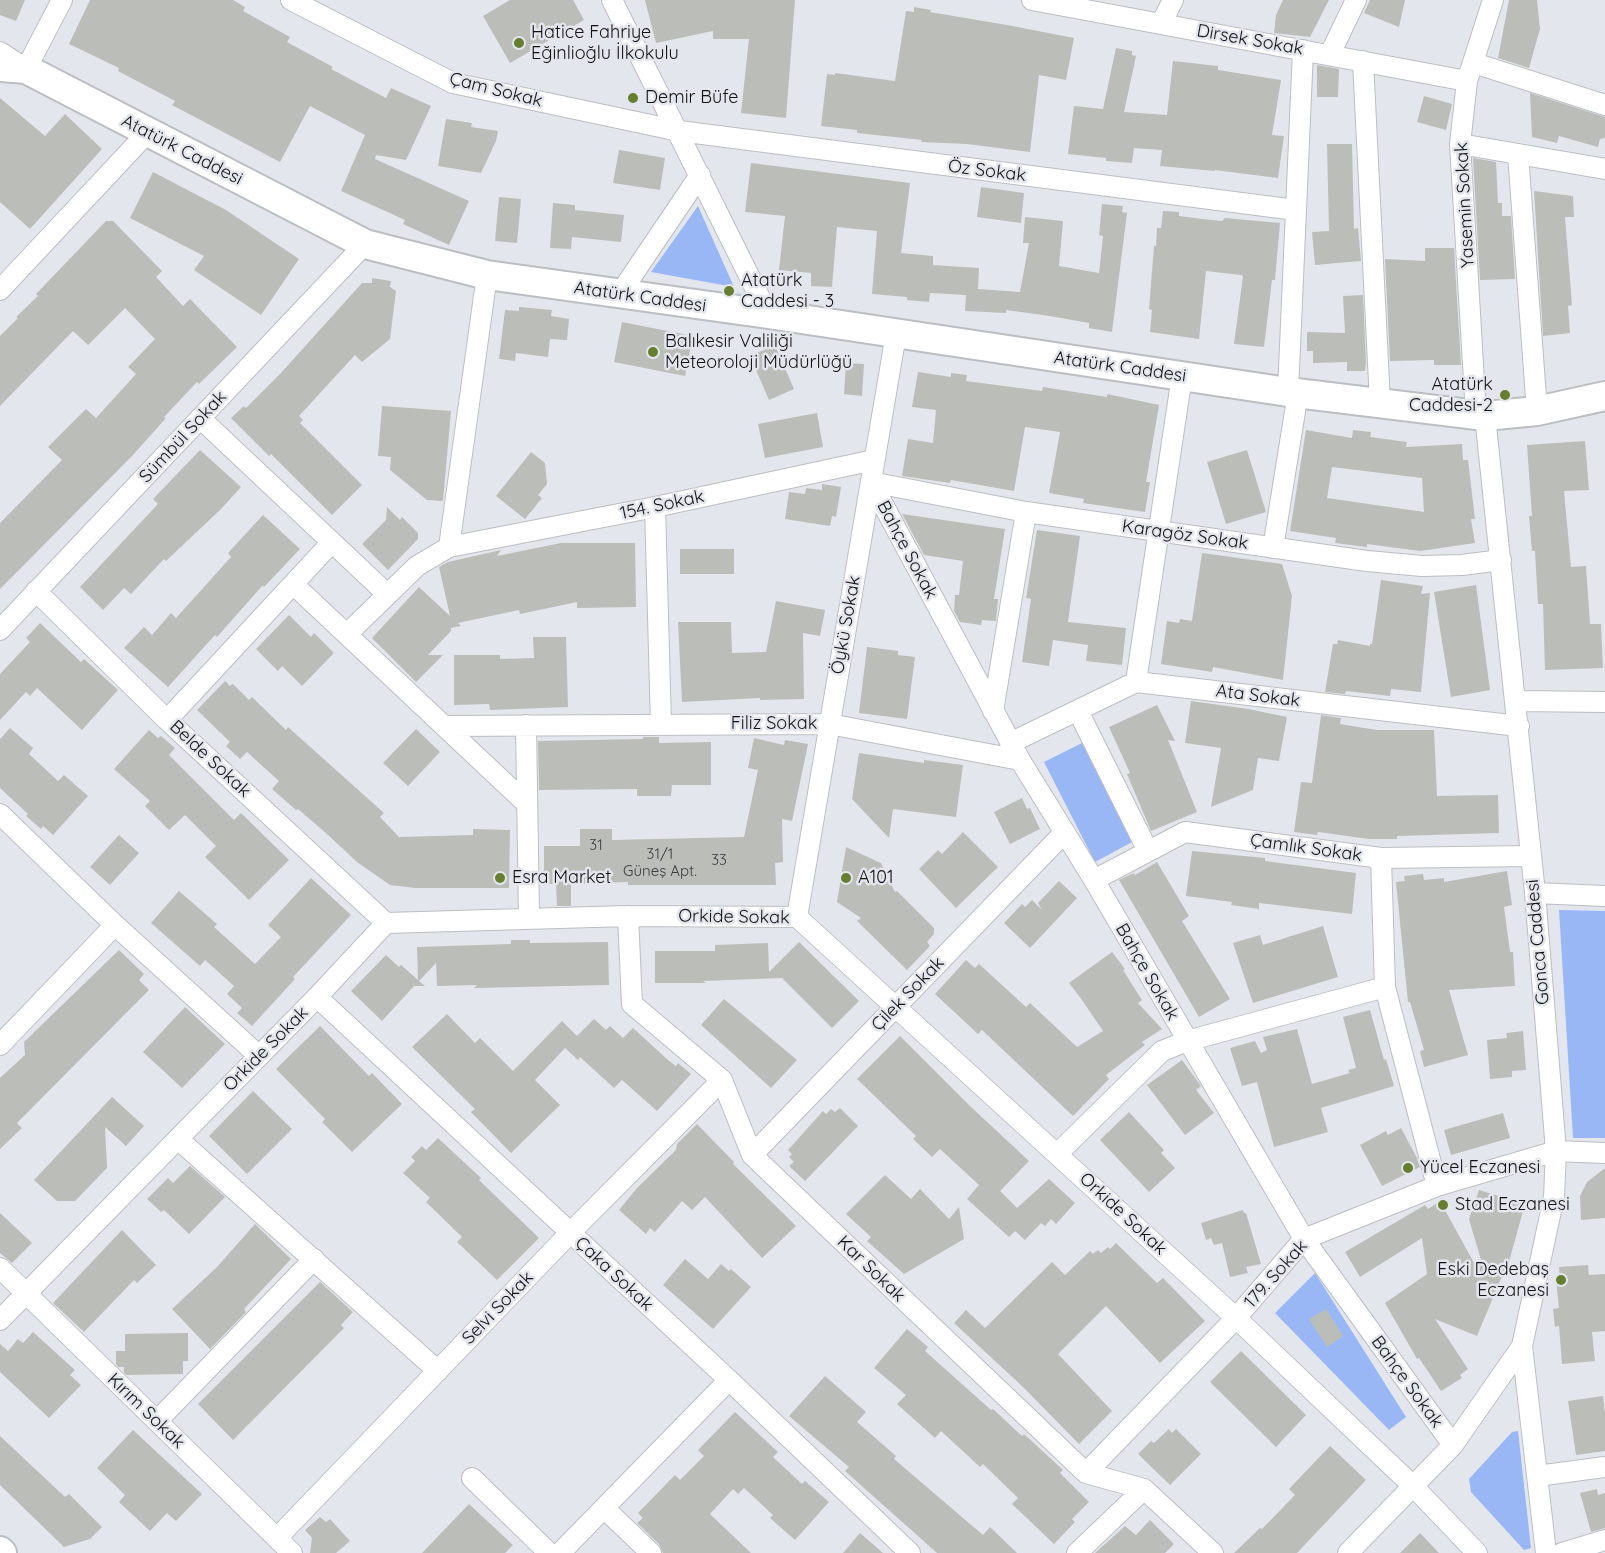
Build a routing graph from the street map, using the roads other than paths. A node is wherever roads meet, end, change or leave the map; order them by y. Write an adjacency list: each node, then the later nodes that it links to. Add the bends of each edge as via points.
1 (62, 0): 13 (street)
2 (291, 0): 16 (street, Çam Sokak, via 453,83)
3 (612, 0): 16 (street)
4 (1032, 0): 8 (street, Dirsek Sokak)
5 (1173, 0): 8 (street)
6 (1356, 0): 11 (street)
7 (1493, 0): 14 (street, Yasemin Sokak)
8 (1161, 24): 9 (street, Dirsek Sokak)
9 (1303, 50): 11 (street, Dirsek Sokak); 22 (street)
10 (0, 52): 13 (street)
11 (1330, 54): 12 (street, Dirsek Sokak)
12 (1363, 61): 14 (street, Dirsek Sokak); 32 (street)
13 (13, 68): 17 (main road, Atatürk Caddesi)
14 (1471, 72): 15 (street, Dirsek Sokak); 18 (street, Yasemin Sokak)
15 (1605, 105)
16 (679, 131): 21 (street); 22 (street, Öz Sokak)
17 (148, 132): 23 (main road, Atatürk Caddesi); 25 (street)
18 (1460, 144): 19 (street); 34 (street, Yasemin Sokak)
19 (1518, 154): 20 (street); 33 (street)
20 (1605, 169)
21 (700, 175): 26 (street); 27 (street)
22 (1296, 210): 30 (street)
23 (365, 244): 24 (main road, Atatürk Caddesi); 35 (street, Sümbül Sokak)
24 (487, 275): 26 (main road, Atatürk Caddesi); 42 (street)
25 (0, 290)
26 (619, 295): 27 (main road, Atatürk Caddesi)
27 (768, 314): 28 (main road, Atatürk Caddesi)
28 (896, 334): 29 (main road, Atatürk Caddesi); 36 (street, Öykü Sokak)
29 (1182, 376): 30 (main road, Atatürk Caddesi); 40 (street)
30 (1293, 392): 32 (main road, Atatürk Caddesi); 43 (street)
31 (1605, 396): 33 (main road, Atatürk Caddesi)
32 (1380, 403): 34 (main road, Atatürk Caddesi)
33 (1537, 411): 34 (main road, Atatürk Caddesi)
34 (1481, 415): 44 (street, Gonca Caddesi)
35 (200, 418): 41 (street); 46 (street, Sümbül Sokak)
36 (874, 460): 37 (street, Öykü Sokak); 38 (street, 154. Sokak)
37 (871, 482): 39 (street, Karagöz Sokak); 53 (street, Bahçe Sokak); 56 (street, Öykü Sokak)
38 (655, 507): 42 (street, 154. Sokak); 58 (street)
39 (1026, 512): 40 (street, Karagöz Sokak); 53 (street)
40 (1158, 531): 43 (street, Karagöz Sokak); 50 (street)
41 (332, 542): 45 (street); 47 (street)
42 (449, 547): 47 (street, 154. Sokak, via 417,566)
43 (1273, 548): 44 (street, Karagöz Sokak, via 1422,566)
44 (1501, 560): 51 (street, Gonca Caddesi)
45 (293, 584): 49 (street); 55 (street)
46 (36, 591): 48 (street, Sümbül Sokak); 55 (street, Belde Sokak)
47 (387, 594): 49 (street, 154. Sokak)
48 (0, 630)
49 (347, 634): 59 (street)
50 (1136, 682): 54 (street); 60 (street, Ata Sokak)
51 (1516, 701): 52 (street); 60 (street, Gonca Caddesi)
52 (1605, 702)
53 (993, 711): 61 (street, Bahçe Sokak)
54 (1078, 711): 61 (street); 65 (street)
55 (167, 720): 74 (street, Belde Sokak)
56 (829, 724): 58 (street, Filiz Sokak); 61 (street, Filiz Sokak); 72 (street, Öykü Sokak)
57 (526, 725): 58 (street, Filiz Sokak); 59 (street, Filiz Sokak); 62 (street)
58 (661, 725)
59 (445, 726): 62 (street)
60 (1519, 726): 66 (street, Gonca Caddesi)
61 (1015, 751): 64 (street, Bahçe Sokak)
62 (527, 804): 73 (street)
63 (0, 814): 75 (street)
64 (1064, 833): 68 (street, Bahçe Sokak); 78 (street, Çilek Sokak)
65 (1148, 851): 67 (street, Çamlık Sokak, via 1185,832); 68 (street, Çamlık Sokak)
66 (1531, 856): 67 (street, Çamlık Sokak); 69 (street, Gonca Caddesi)
67 (1381, 858): 76 (street)
68 (1094, 880): 79 (street, Bahçe Sokak)
69 (1535, 893): 70 (street); 84 (street, Gonca Caddesi)
70 (1605, 896)
71 (628, 916): 72 (street, Orkide Sokak); 73 (street, Orkide Sokak); 82 (street, Kar Sokak, via 632,1004)
72 (797, 917): 78 (street, Orkide Sokak)
73 (530, 918): 74 (street, Orkide Sokak)
74 (386, 922): 77 (street, Orkide Sokak)
75 (115, 925): 80 (street); 81 (street)
76 (1384, 987): 79 (street); 88 (street)
77 (317, 997): 81 (street, Orkide Sokak); 89 (street, Çaka Sokak)
78 (896, 1006): 86 (street, Orkide Sokak); 87 (street, Çilek Sokak)
79 (1187, 1041): 86 (street, via 1162,1052); 90 (street, Bahçe Sokak)
80 (0, 1046)
81 (259, 1056): 83 (street, Orkide Sokak)
82 (722, 1080): 87 (street, Kar Sokak); 89 (street, Selvi Sokak)
83 (178, 1139): 91 (street); 93 (street, Orkide Sokak)
84 (1556, 1151): 85 (street, 179. Sokak); 88 (street, 179. Sokak); 96 (street, Gonca Caddesi, via 1554,1197)
85 (1605, 1153)
86 (1058, 1154): 94 (street, Orkide Sokak)
87 (752, 1155): 102 (street, Kar Sokak)
88 (1437, 1185): 90 (street, 179. Sokak)
89 (570, 1233): 97 (street, Selvi Sokak); 98 (street, Çaka Sokak)
90 (1304, 1239): 94 (street, 179. Sokak); 100 (street, Bahçe Sokak)
91 (314, 1259): 97 (street); 99 (street)
92 (0, 1268): 93 (street, Kırım Sokak)
93 (25, 1293): 95 (street, Orkide Sokak); 99 (street, Kırım Sokak)
94 (1236, 1318): 102 (street, 179. Sokak); 105 (street, Orkide Sokak)
95 (0, 1320)
96 (1522, 1346): 100 (street, Gonca Caddesi); 103 (street)
97 (438, 1371): 108 (street, Selvi Sokak)
98 (729, 1380): 107 (street); 114 (street, Çaka Sokak)
99 (157, 1421): 108 (street, Kırım Sokak)
100 (1453, 1445): 105 (street, Gonca Caddesi)
101 (1605, 1467): 103 (street)
102 (1086, 1473): 106 (street, Kar Sokak)
103 (1537, 1476): 119 (street)
104 (472, 1478): 111 (street)
105 (1413, 1486): 117 (street, Gonca Caddesi); 118 (street, Orkide Sokak)
106 (1144, 1489): 115 (street); 116 (street, Kar Sokak)
107 (604, 1508): 112 (street); 113 (street)
108 (277, 1538): 110 (street, Kırım Sokak)
109 (1605, 1540): 120 (street)
110 (292, 1553)
111 (549, 1553)
112 (560, 1553)
113 (651, 1553)
114 (910, 1553)
115 (1077, 1553)
116 (1213, 1553)
117 (1348, 1553)
118 (1477, 1553)
119 (1546, 1553)
120 (1562, 1553)

